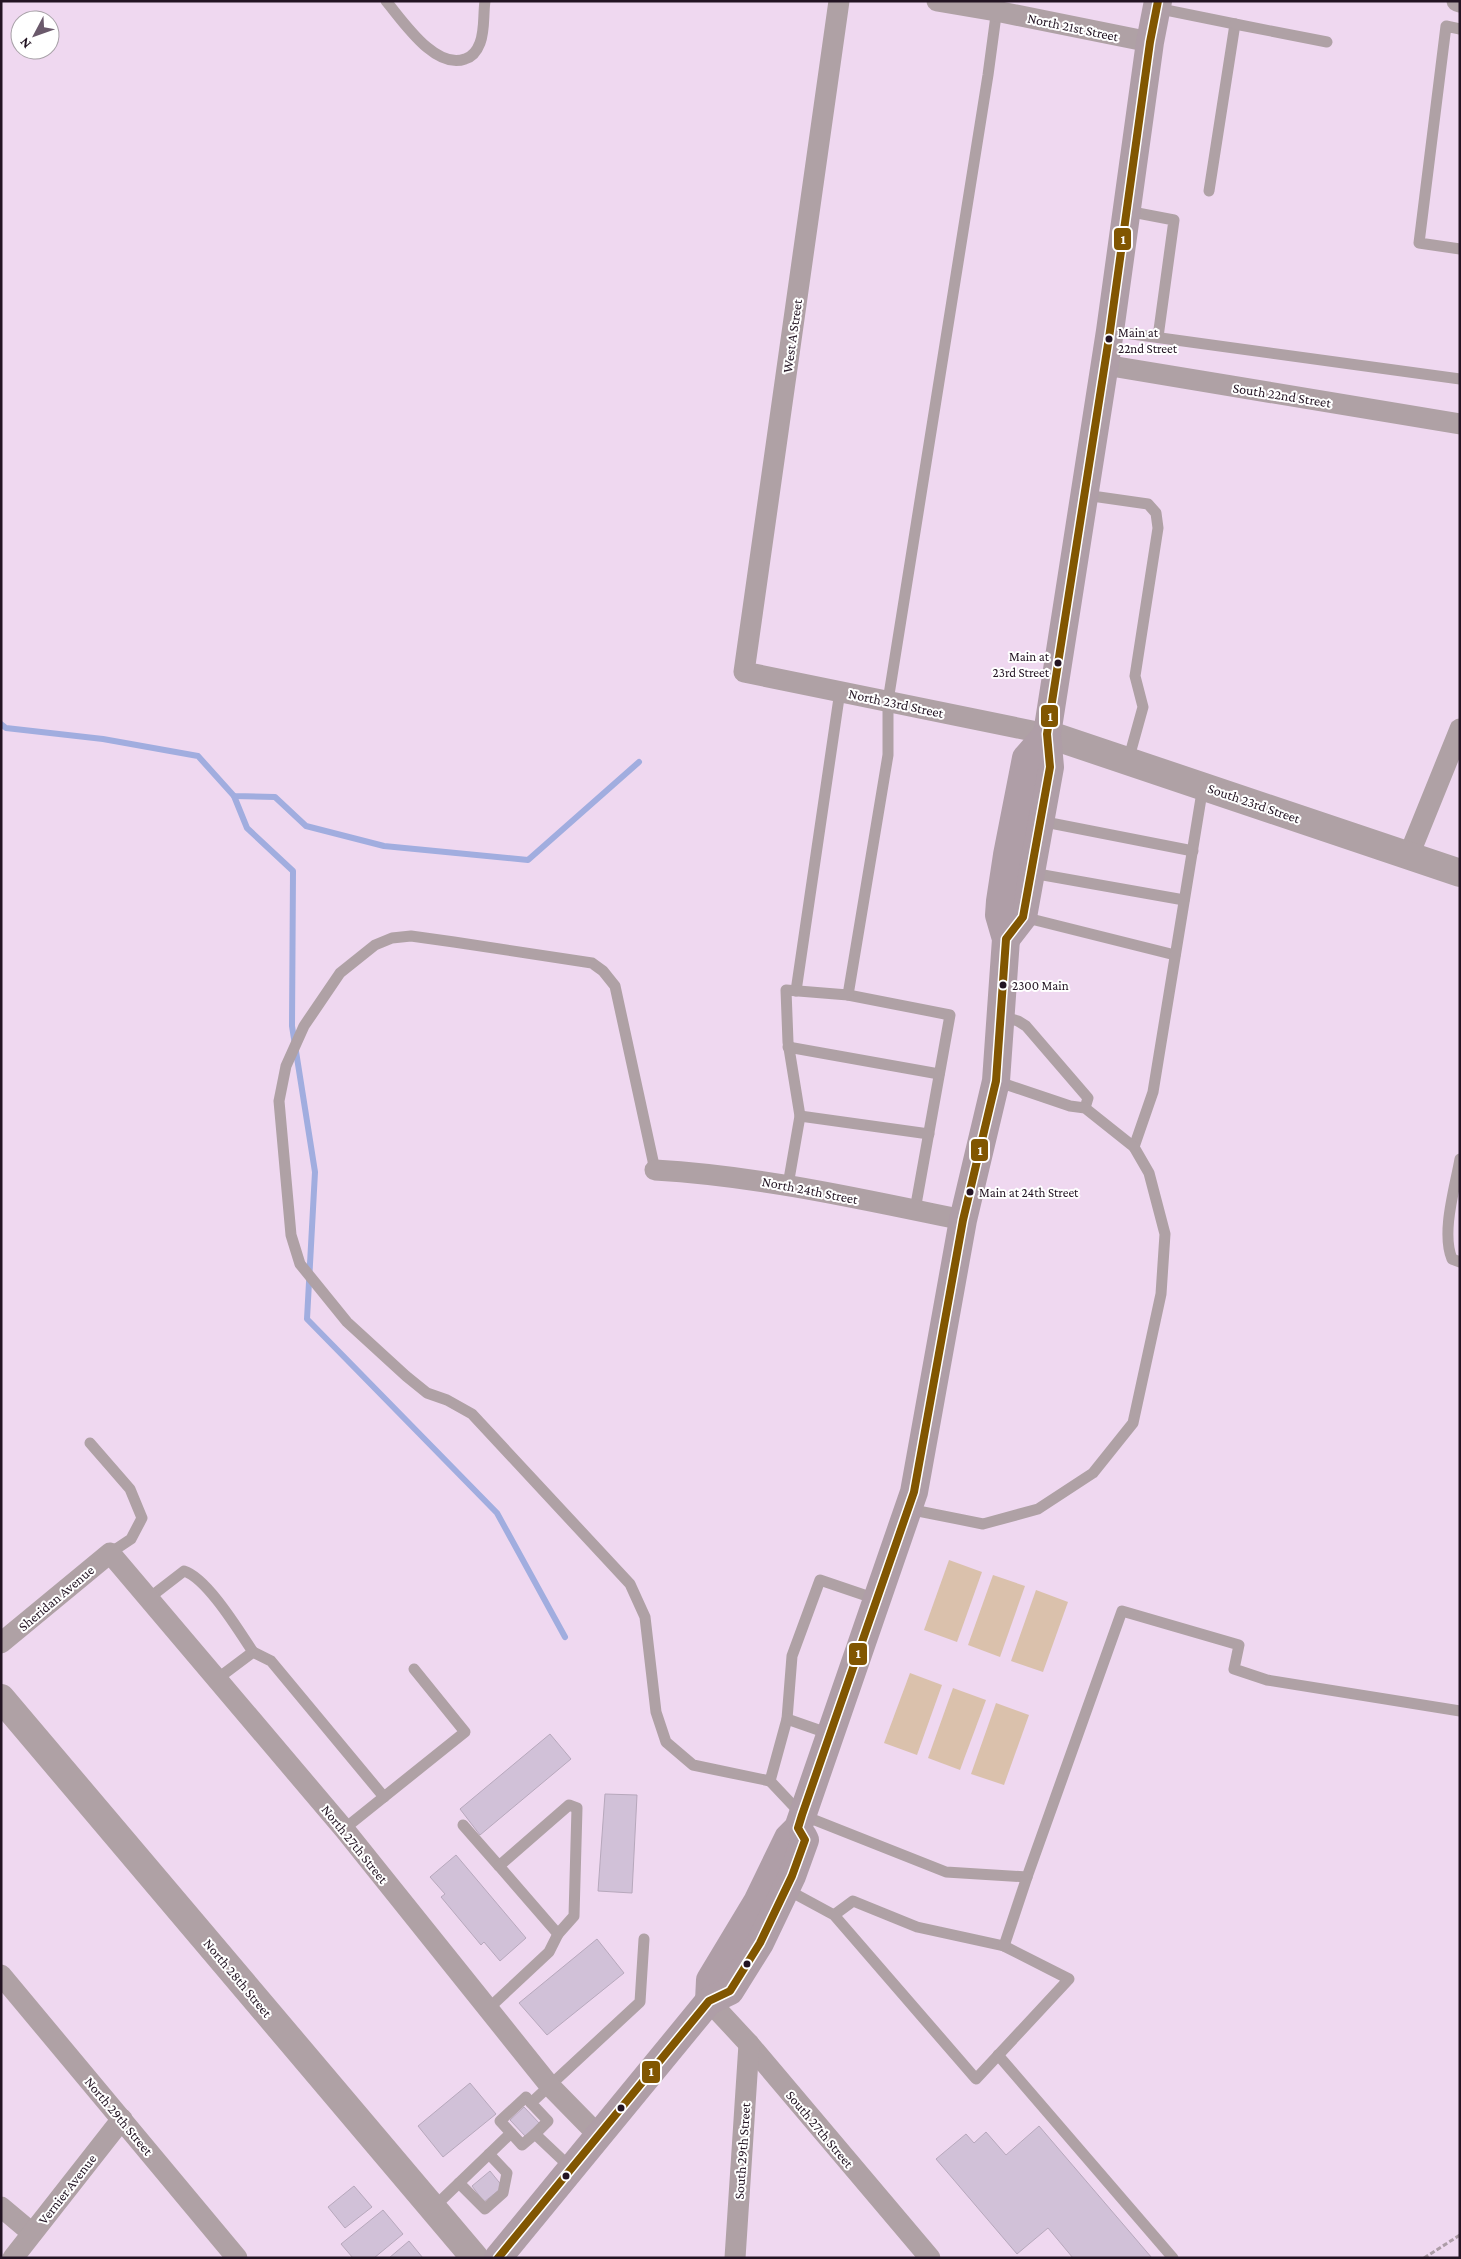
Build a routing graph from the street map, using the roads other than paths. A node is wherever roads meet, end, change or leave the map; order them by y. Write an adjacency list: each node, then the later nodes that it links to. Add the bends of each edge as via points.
1 (386, 1): 2 (lane, via 425,46 448,61 469,58 476,51 480,43)
2 (485, 1)
3 (839, 1): 20 (street, West A Street)
4 (937, 1): 6 (street, North 21st Street)
5 (1157, 5): 7 (lane); 9 (main road)
6 (997, 6): 9 (street, North 21st Street); 22 (lane)
7 (1235, 24): 10 (lane); 11 (lane)
8 (1460, 29): 13 (lane, via 1446,26 1420,242)
9 (1150, 42): 12 (main road)
10 (1327, 42)
11 (1208, 191)
12 (1127, 211): 14 (main road); 15 (lane, via 1174,220)
13 (1460, 249)
14 (1110, 331): 15 (lane); 16 (main road)
15 (1158, 337): 17 (lane)
16 (1105, 365): 18 (street, South 22nd Street); 19 (main road)
17 (1460, 379)
18 (1460, 424)
19 (1085, 495): 24 (main road); 25 (lane, via 1148,504 1156,513 1158,528 1135,676 1143,706)
20 (744, 672): 21 (street, North 23rd Street)
21 (840, 691): 22 (street, North 23rd Street); 36 (lane)
22 (888, 701): 24 (street, North 23rd Street); 37 (lane, via 888,755)
23 (1460, 729): 29 (street)
24 (1047, 734): 25 (street, South 23rd Street); 27 (main road, via 1050,767); 34 (main road, via 1026,758 1016,806 1000,901 999,916)
25 (1128, 760): 26 (street, South 23rd Street)
26 (1203, 786): 28 (lane); 29 (street, South 23rd Street)
27 (1039, 821): 28 (lane); 30 (main road)
28 (1192, 851): 32 (lane)
29 (1409, 855): 31 (street, South 23rd Street)
30 (1032, 873): 32 (lane); 33 (main road)
31 (1460, 873)
32 (1184, 900): 35 (lane)
33 (1023, 918): 34 (main road); 35 (lane)
34 (1006, 940): 38 (main road)
35 (1175, 955): 45 (lane, via 1153,1092)
36 (796, 991): 37 (lane); 39 (lane, via 786,990)
37 (848, 996): 40 (lane, via 950,1015)
38 (1001, 1016): 41 (main road); 42 (lane, via 1026,1026 1088,1098)
39 (788, 1048): 40 (lane); 43 (lane)
40 (939, 1074): 44 (lane)
41 (996, 1081): 42 (lane); 50 (main road)
42 (1085, 1108): 45 (lane)
43 (800, 1116): 44 (lane); 48 (lane)
44 (929, 1134): 49 (lane)
45 (1134, 1147): 53 (lane, via 1148,1173 1165,1234 1160,1294 1133,1423 1093,1473 1038,1509 983,1524)
46 (1460, 1159): 51 (lane, via 1448,1249 1452,1260)
47 (655, 1170): 48 (street, North 24th Street); 65 (lane, via 615,986 592,963 411,936 392,938 375,945 340,973 304,1026 286,1066 279,1101 290,1235 300,1264 347,1322 406,1376 427,1393 472,1414 630,1584 645,1616 656,1712 666,1742 693,1765)
48 (788, 1185): 49 (street, North 24th Street)
49 (915, 1210): 50 (street, North 24th Street)
50 (963, 1220): 53 (main road, via 914,1492)
51 (1460, 1262)
52 (90, 1443): 54 (lane, via 130,1489 142,1518 131,1538)
53 (908, 1509): 56 (main road)
54 (110, 1553): 55 (street, North 27th Street); 57 (street, Sheridan Avenue)
55 (149, 1598): 58 (lane, via 184,1571 194,1574); 60 (street, North 27th Street)
56 (876, 1599): 63 (lane, via 820,1580 792,1656); 64 (main road)
57 (1, 1643)
58 (254, 1652): 60 (lane); 66 (lane, via 271,1661)
59 (414, 1669): 66 (lane, via 465,1732)
60 (217, 1679): 69 (street, North 27th Street)
61 (1, 1698): 92 (street, North 28th Street)
62 (1460, 1711): 71 (lane, via 1267,1680 1234,1669 1239,1645 1122,1611)
63 (787, 1719): 64 (lane); 65 (lane)
64 (830, 1734): 67 (main road)
65 (770, 1781): 67 (lane)
66 (384, 1798): 69 (lane)
67 (800, 1821): 71 (lane, via 946,1872); 72 (main road, via 805,1840); 78 (main road, via 710,1980)
68 (463, 1825): 70 (lane)
69 (344, 1829): 79 (street, North 27th Street)
70 (499, 1866): 74 (lane); 74 (lane, via 569,1804 577,1808 574,1916)
71 (1028, 1877): 76 (lane)
72 (786, 1889): 73 (lane); 78 (main road, via 760,1943 730,1991)
73 (834, 1915): 76 (lane, via 853,1901 917,1926); 81 (lane, via 976,2079)
74 (558, 1934): 79 (lane, via 550,1952)
75 (644, 1939): 82 (lane, via 640,2002)
76 (1004, 1946): 81 (lane, via 1069,1979)
77 (1, 1974): 84 (street, North 29th Street)
78 (709, 2001): 80 (street, South 27th Street); 87 (main road)
79 (489, 2008): 82 (street, North 27th Street)
80 (749, 2044): 98 (street, South 29th Street); 99 (street, South 27th Street)
81 (998, 2055): 100 (lane)
82 (550, 2086): 83 (lane); 87 (street, North 27th Street)
83 (531, 2103): 85 (lane, via 526,2097 500,2121); 86 (lane, via 548,2121)
84 (122, 2120): 93 (street, Vernier Avenue); 95 (street, North 29th Street)
85 (511, 2133): 86 (lane, via 522,2145); 88 (lane)
86 (535, 2134): 89 (lane)
87 (599, 2136): 89 (main road)
88 (489, 2154): 90 (lane); 90 (lane, via 507,2173 503,2192 485,2210)
89 (571, 2168): 97 (main road)
90 (459, 2183): 92 (lane)
91 (1, 2208): 93 (street)
92 (433, 2208): 96 (street, North 28th Street)
93 (32, 2233): 94 (street, Vernier Avenue)
94 (13, 2258)
95 (237, 2258)
96 (475, 2258)
97 (498, 2258)
98 (735, 2258)
99 (930, 2258)
100 (1173, 2258)

